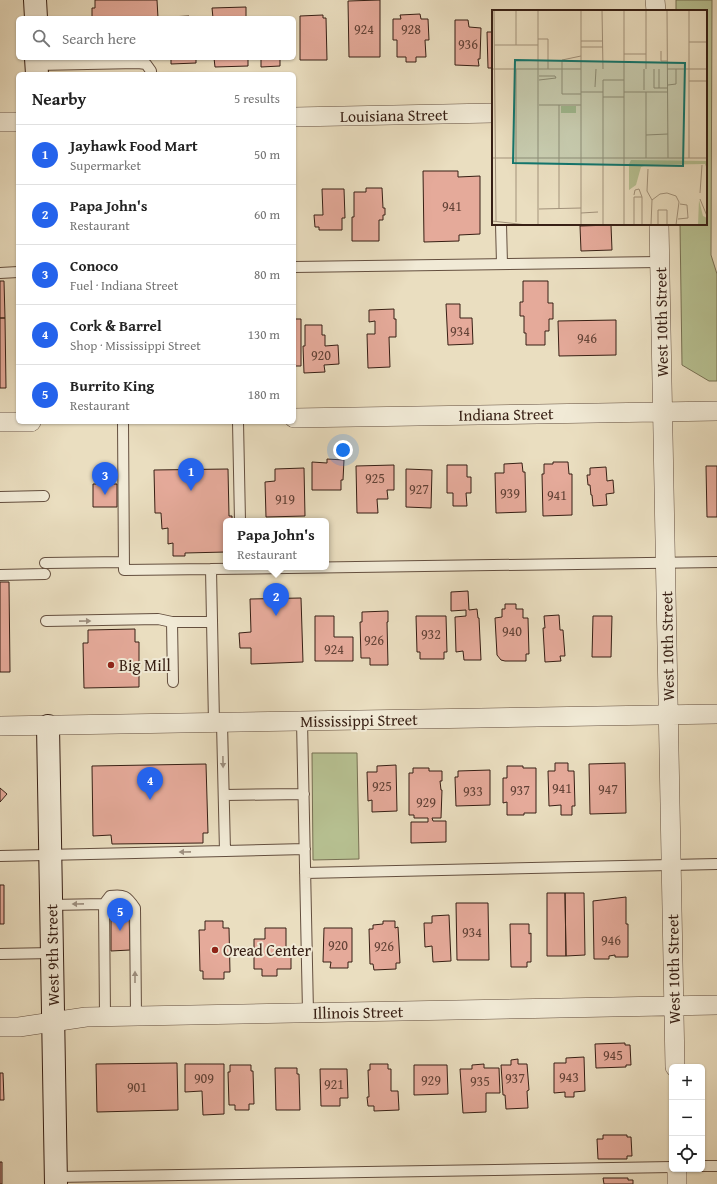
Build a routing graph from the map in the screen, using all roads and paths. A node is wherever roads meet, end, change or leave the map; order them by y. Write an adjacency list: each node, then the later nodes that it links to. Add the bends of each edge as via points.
1 (35, 0): 4 (main road)
2 (655, 0): 3 (street)
3 (656, 10)
4 (36, 16)
5 (36, 66): 6 (lane, via 138,62 146,64)
6 (151, 72)
7 (492, 113): 8 (street, Louisiana Street)
8 (296, 117)
9 (0, 122): 10 (street)
10 (16, 122)
11 (501, 225): 14 (lane)
12 (659, 225): 13 (street, West 10th Street)
13 (660, 262): 14 (lane); 19 (street, West 10th Street)
14 (502, 264): 15 (lane)
15 (296, 267)
16 (16, 272): 17 (lane)
17 (0, 273)
18 (717, 411): 19 (street, Indiana Street)
19 (663, 412): 20 (street, Indiana Street); 30 (street, West 10th Street)
20 (296, 418)
21 (0, 422): 22 (street)
22 (16, 422)
23 (123, 424): 28 (lane)
24 (238, 424): 27 (lane)
25 (44, 496): 26 (lane)
26 (0, 497)
27 (240, 518)
28 (124, 562): 32 (lane, via 124,570); 34 (lane)
29 (717, 562): 30 (lane)
30 (666, 563): 31 (lane); 39 (street, West 10th Street)
31 (329, 567)
32 (211, 569): 33 (lane); 37 (lane)
33 (223, 569)
34 (0, 574)
35 (46, 621): 36 (lane, one-way to 36, via 158,619)
36 (172, 622): 37 (lane); 38 (lane)
37 (212, 622): 42 (lane)
38 (173, 682)
39 (668, 714): 40 (street, Mississippi Street); 41 (street, Mississippi Street); 52 (street, West 10th Street)
40 (717, 714)
41 (302, 721): 42 (street, Mississippi Street); 45 (lane)
42 (218, 723): 44 (street, Mississippi Street); 46 (lane, one-way to 46)
43 (0, 726): 44 (street, Mississippi Street)
44 (48, 726): 49 (main road, West 9th Street)
45 (304, 794): 46 (lane); 47 (lane)
46 (224, 796): 48 (lane)
47 (305, 849): 48 (lane); 53 (lane)
48 (226, 851): 49 (lane, one-way to 49)
49 (50, 855): 50 (lane); 55 (main road, West 9th Street)
50 (0, 856)
51 (717, 864): 52 (lane)
52 (672, 865): 53 (lane); 59 (street, West 10th Street)
53 (305, 873): 60 (lane)
54 (104, 904): 55 (lane, one-way to 55); 61 (lane); 62 (lane, one-way to 54, via 135,908 129,899 120,895 110,896)
55 (51, 905): 56 (main road, West 9th Street)
56 (52, 953): 57 (lane); 63 (main road, West 9th Street)
57 (0, 954)
58 (717, 1005): 59 (street, Illinois Street)
59 (674, 1006): 60 (street, Illinois Street); 65 (street, West 10th Street)
60 (308, 1012): 62 (street, Illinois Street)
61 (105, 1016): 62 (street, Illinois Street); 63 (street, Illinois Street)
62 (136, 1016)
63 (53, 1022): 64 (street, Illinois Street); 70 (main road, West 9th Street)
64 (0, 1027)
65 (675, 1064)
66 (705, 1166): 67 (lane)
67 (717, 1166)
68 (669, 1167): 70 (lane)
69 (677, 1172): 71 (street)
70 (56, 1180)
71 (677, 1184)

